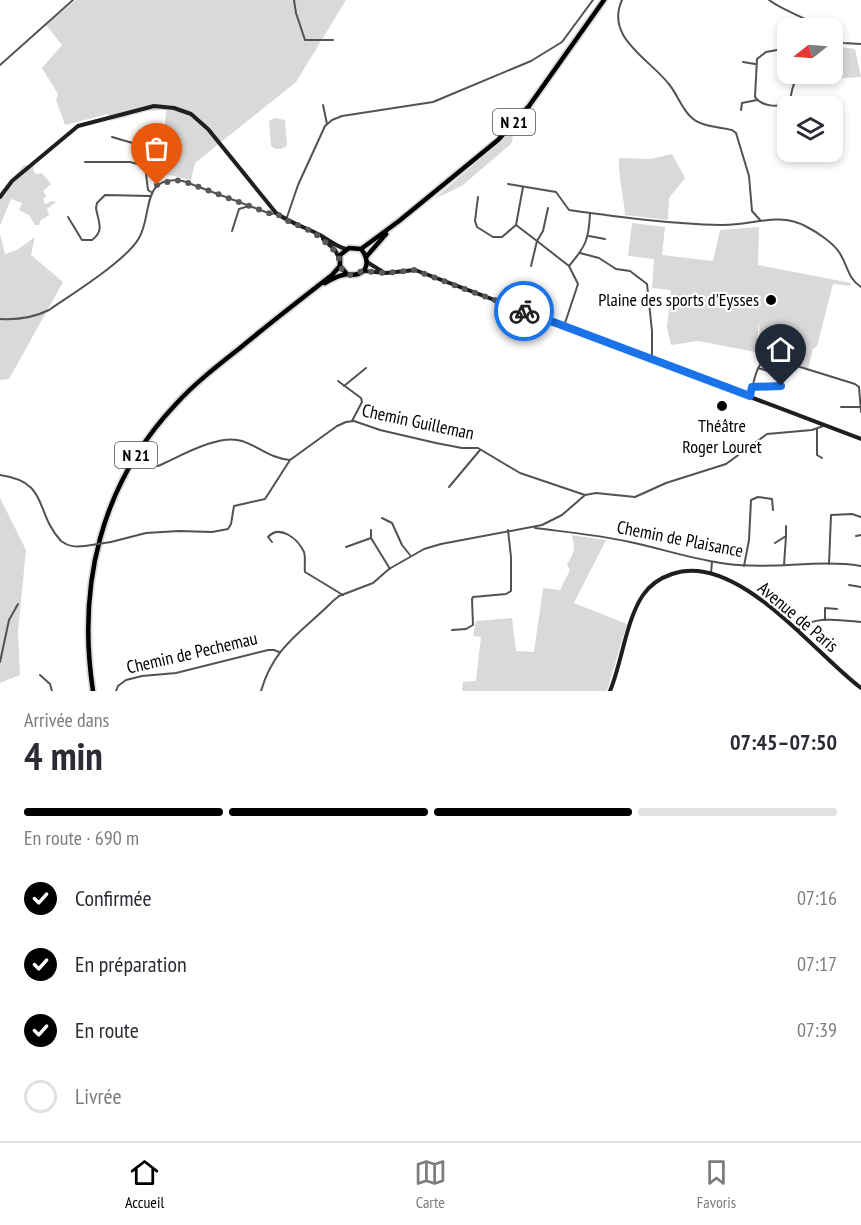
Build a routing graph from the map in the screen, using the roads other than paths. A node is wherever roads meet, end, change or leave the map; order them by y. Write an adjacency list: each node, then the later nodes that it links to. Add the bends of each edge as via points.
1 (73, 0): 14 (street)
2 (294, 0): 8 (street, via 305,40)
3 (592, 0): 19 (street, via 562,42 531,61 433,102 342,116)
4 (604, 0): 36 (main road, N 21, via 529,106 498,140)
5 (622, 0): 34 (street, via 616,18 624,36 662,75 691,118 736,133 749,176 752,211)
6 (769, 0): 7 (street)
7 (804, 18)
8 (333, 40)
9 (843, 43): 10 (street)
10 (861, 44)
11 (777, 51): 13 (street, via 762,54)
12 (743, 62): 13 (street)
13 (756, 64): 16 (street)
14 (0, 65)
15 (793, 84): 16 (street, via 789,104 763,105)
16 (757, 100): 18 (street, via 742,103)
17 (323, 105): 19 (street)
18 (741, 110)
19 (327, 124): 35 (street)
20 (112, 138): 22 (street, via 136,144)
21 (85, 162): 22 (street)
22 (145, 166): 25 (street, via 148,190)
23 (508, 184): 24 (street)
24 (523, 187): 32 (street, via 556,192 569,210); 37 (street)
25 (152, 192): 27 (street); 29 (street, via 157,185 174,180)
26 (0, 196): 31 (main road, via 12,181 78,126 154,106 191,114 208,129)
27 (150, 196): 33 (street, via 102,197 96,208 99,234 92,240 82,240); 58 (street, via 144,228 129,251 49,310 22,319)
28 (478, 197): 37 (street, via 477,227 497,238 506,236)
29 (249, 206): 31 (street); 38 (street, via 238,209)
30 (548, 207): 42 (street)
31 (276, 213): 35 (main road)
32 (590, 213): 34 (street, via 724,226); 40 (street)
33 (68, 217)
34 (760, 219): 56 (street, via 786,220 809,228 839,251 850,277)
35 (286, 220): 39 (main road)
36 (399, 222): 45 (main road, N 21); 49 (main road, N 21)
37 (516, 225): 42 (street)
38 (232, 231)
39 (313, 232): 44 (main road); 48 (main road, via 335,250)
40 (589, 236): 41 (street); 47 (street)
41 (604, 239)
42 (537, 241): 43 (street); 46 (street)
43 (544, 246): 46 (street); 52 (street)
44 (346, 249): 45 (main road); 48 (main road)
45 (361, 249): 49 (main road)
46 (536, 249): 51 (street)
47 (580, 253): 52 (street); 60 (street, via 630,271 647,284)
48 (339, 259): 50 (main road)
49 (367, 260): 53 (main road); 55 (main road)
50 (340, 266): 54 (main road); 57 (main road, N 21)
51 (531, 266)
52 (569, 266): 59 (street, via 578,287)
53 (363, 271): 54 (main road, via 355,275); 55 (main road)
54 (346, 273): 57 (main road, N 21)
55 (386, 273): 59 (main road, via 414,270)
56 (861, 286)
57 (315, 288): 118 (main road, N 21, via 176,403 125,474 107,516 91,577 87,629)
58 (0, 319)
59 (564, 326): 60 (main road)
60 (652, 359): 66 (main road)
61 (366, 368): 64 (street)
62 (758, 368): 65 (street); 65 (street, via 782,375 781,386); 68 (street, via 768,357 855,384 859,387)
63 (338, 381): 64 (street)
64 (344, 386): 70 (street, via 362,402)
65 (752, 387): 66 (street)
66 (750, 396): 71 (main road)
67 (841, 406): 68 (street)
68 (860, 407): 69 (street)
69 (861, 412)
70 (352, 421): 74 (street, Chemin Guilleman, via 445,445); 76 (street, Chemin Guilleman, via 337,426)
71 (826, 425): 72 (street, Chemin Guilleman); 73 (main road)
72 (817, 429): 75 (street, via 817,455); 80 (street, Chemin Guilleman, via 767,434 726,464 635,497)
73 (861, 439)
74 (480, 449): 79 (street); 80 (street, Chemin Guilleman, via 520,473)
75 (822, 458)
76 (290, 460): 77 (street, via 276,458 235,439 210,444); 78 (street, Chemin Guilleman, bridge, via 265,499 234,506 231,524 224,531 146,533 75,547 61,541 30,485)
77 (158, 466)
78 (0, 475)
79 (449, 487)
80 (585, 495): 85 (street, via 562,515)
81 (773, 510): 99 (street, via 772,499 750,500)
82 (861, 517): 97 (street, via 831,515)
83 (382, 518): 95 (street, via 392,524)
84 (786, 526): 89 (street)
85 (531, 528): 87 (street, Chemin de Pechemau); 96 (street, Chemin de Plaisance, via 630,542)
86 (371, 530): 91 (street)
87 (508, 530): 95 (street, Chemin de Pechemau, via 441,544); 110 (street, via 511,591 473,597 473,625)
88 (861, 535): 90 (street)
89 (786, 536): 93 (street); 98 (street)
90 (856, 536)
91 (371, 538): 94 (street); 101 (street)
92 (272, 542): 105 (street, via 268,537 273,533 290,536 305,555 305,572)
93 (775, 543)
94 (346, 547)
95 (410, 556): 101 (street, Chemin de Pechemau)
96 (712, 562): 99 (street, Chemin de Plaisance); 102 (street)
97 (830, 564): 98 (street, Chemin de Plaisance); 100 (street, Chemin de Plaisance)
98 (784, 565): 99 (street, Chemin de Plaisance)
99 (744, 566)
100 (861, 566)
101 (390, 568): 105 (street, Chemin de Pechemau, via 373,583)
102 (711, 573): 111 (main road, Avenue de Paris, via 744,589); 121 (main road, Avenue de Paris, via 677,572 658,580 643,595)
103 (849, 585): 104 (street)
104 (861, 587)
105 (343, 595): 112 (street, Chemin de Pechemau)
106 (18, 604): 113 (street, via 9,620)
107 (837, 609): 108 (street, via 825,608)
108 (825, 620): 109 (street); 111 (street)
109 (861, 621)
110 (452, 630)
111 (798, 630): 115 (main road, Avenue de Paris)
112 (279, 652): 119 (street, Chemin de Pechemau, via 268,650 176,673 134,678 126,680); 120 (street, Chemin de Pechemau)
113 (0, 662)
114 (40, 675): 117 (street)
115 (858, 684): 116 (main road, Avenue de Paris)
116 (861, 688)
117 (52, 691)
118 (93, 691)
119 (116, 691)
120 (261, 691)
121 (610, 691)

